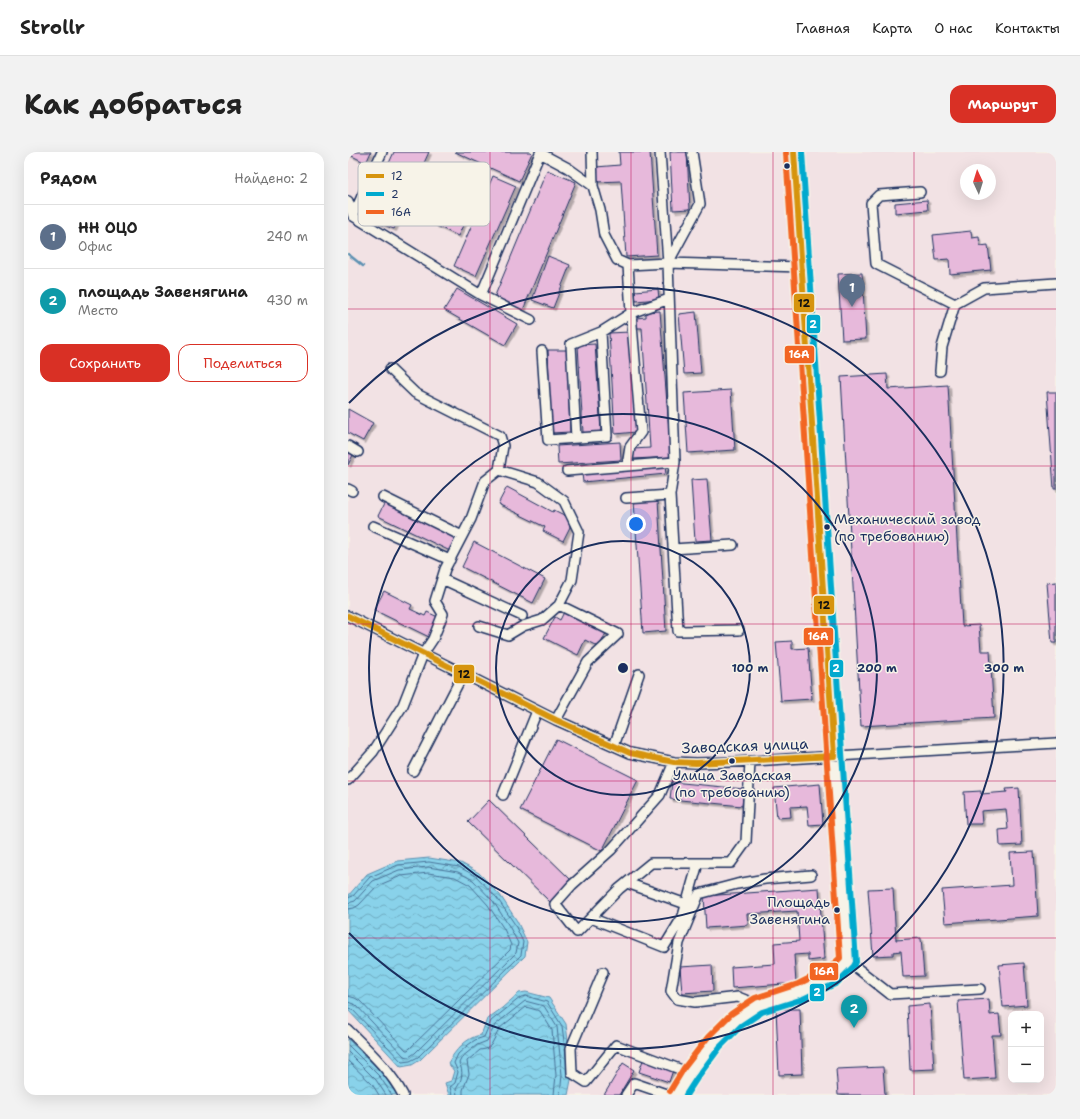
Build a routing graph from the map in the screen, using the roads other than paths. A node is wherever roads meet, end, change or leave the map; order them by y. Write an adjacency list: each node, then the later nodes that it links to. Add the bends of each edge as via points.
1 (382, 152): 7 (street)
2 (539, 152): 8 (street); 19 (street)
3 (592, 152): 8 (street)
4 (660, 152): 15 (street)
5 (692, 152): 15 (street, via 700,204)
6 (794, 152): 17 (street)
7 (377, 162)
8 (593, 186): 16 (street, via 604,235 617,260)
9 (920, 192): 21 (street, via 878,195 871,204 876,264)
10 (348, 201): 12 (street)
11 (358, 205): 12 (street)
12 (353, 216): 13 (street)
13 (358, 219)
14 (369, 226): 19 (street)
15 (668, 263): 16 (street); 17 (street); 20 (street)
16 (628, 265): 22 (street)
17 (802, 267): 56 (street)
18 (1056, 283): 21 (street, via 984,288)
19 (481, 295): 23 (street)
20 (670, 299): 22 (street); 31 (street)
21 (955, 304): 27 (street, via 942,347)
22 (631, 313): 24 (street); 32 (street, via 641,432 630,447)
23 (532, 320)
24 (601, 332): 28 (street, via 571,344); 28 (street, via 607,436)
25 (542, 351): 28 (street, via 548,440)
26 (390, 369): 33 (street, via 416,393 500,436 503,446)
27 (940, 371)
28 (576, 438)
29 (348, 446): 30 (street)
30 (358, 452)
31 (675, 462): 32 (street); 35 (street)
32 (628, 466): 34 (street)
33 (499, 470): 39 (street, via 485,482); 44 (street, via 538,482 564,501 580,532 572,580)
34 (567, 471)
35 (670, 495): 37 (street); 41 (street)
36 (383, 497): 39 (street)
37 (626, 498)
38 (373, 526): 42 (street)
39 (462, 536): 42 (street)
40 (733, 545): 41 (street)
41 (673, 549): 48 (street, via 678,631)
42 (450, 560): 43 (street)
43 (442, 579): 46 (street); 49 (street, via 435,602 443,614 433,639)
44 (559, 606): 47 (street, via 542,620 523,626 508,635); 53 (street, via 618,634 588,662)
45 (348, 616): 49 (street, Заводская улица)
46 (522, 616)
47 (479, 626)
48 (739, 630)
49 (423, 654): 50 (street, Заводская улица); 60 (street, via 404,705 373,752)
50 (462, 674): 52 (street, Заводская улица); 59 (street)
51 (639, 674): 55 (street)
52 (537, 711): 53 (street, Заводская улица); 61 (street)
53 (556, 720): 55 (street, Заводская улица)
54 (1056, 743): 56 (street, Заводская улица)
55 (614, 746): 58 (street, Заводская улица, via 630,753)
56 (834, 756): 57 (street, Заводская улица); 67 (street)
57 (750, 761): 58 (street, Заводская улица); 62 (street, via 746,842 731,863)
58 (674, 762): 66 (street, via 660,795 611,850 555,904 577,932)
59 (413, 772)
60 (348, 780)
61 (503, 795)
62 (698, 863): 64 (street, via 651,863); 65 (street)
63 (811, 875): 70 (street, via 765,879 699,894 679,943 670,991 677,999 695,1002 738,997)
64 (627, 883): 65 (street); 66 (street)
65 (686, 904): 66 (street, via 683,916 664,946)
66 (591, 918)
67 (848, 961): 69 (street, via 890,994); 70 (street, via 833,976 801,991)
68 (603, 972): 72 (street, via 571,1048 572,1073 586,1082 616,1045)
69 (980, 989)
70 (758, 1005): 72 (street, via 736,1020 714,1042)
71 (348, 1030): 73 (street, via 378,1060)
72 (690, 1073): 76 (street)
73 (403, 1095)
74 (626, 1095): 75 (street, via 634,1083)
75 (669, 1095)
76 (677, 1095)

